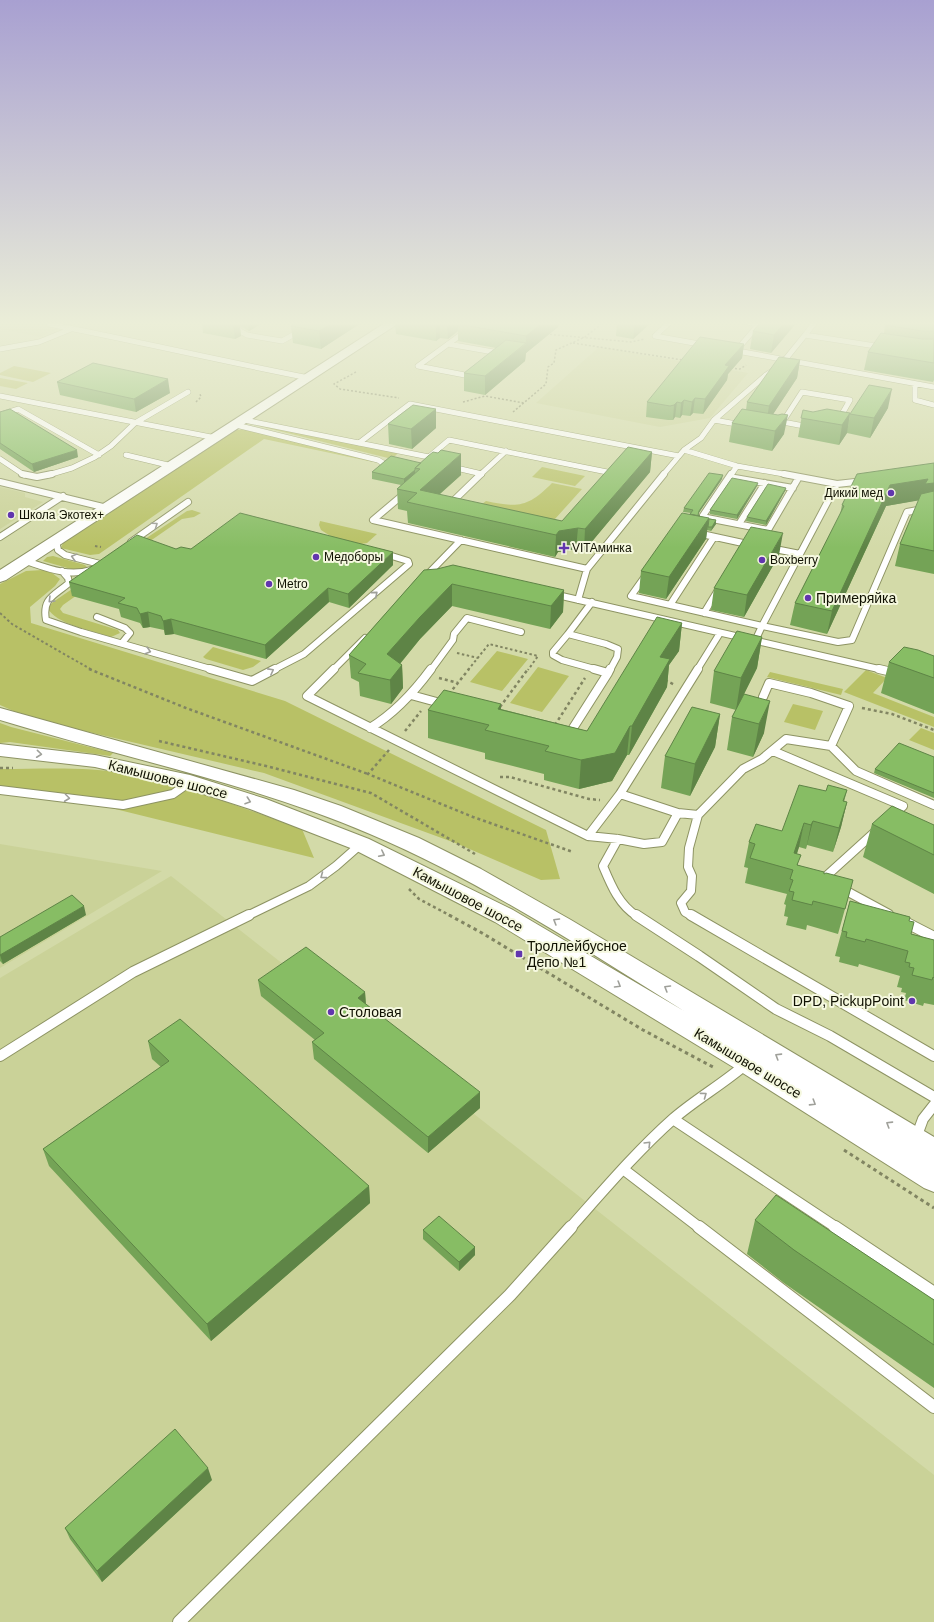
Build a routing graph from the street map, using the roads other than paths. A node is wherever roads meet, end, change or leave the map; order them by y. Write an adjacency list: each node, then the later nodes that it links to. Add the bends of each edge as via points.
1 (4, 397): 11 (lane)
2 (180, 397): 11 (lane)
3 (279, 397): 12 (main road)
4 (741, 397): 10 (lane)
5 (799, 397): 15 (lane, via 781,424)
6 (830, 397): 13 (lane, via 850,400 837,422)
7 (914, 397): 8 (lane, via 914,400)
8 (934, 405)
9 (0, 415): 20 (lane, via 18,409)
10 (714, 420): 14 (lane); 18 (lane, via 701,438)
11 (137, 422): 16 (lane); 20 (lane)
12 (240, 422): 16 (main road); 17 (lane); 27 (lane, via 378,460 383,463)
13 (830, 423)
14 (745, 425)
15 (816, 426)
16 (216, 438): 24 (main road)
17 (359, 443): 19 (lane, via 429,457 449,440); 22 (lane, via 410,404)
18 (684, 450): 22 (lane); 25 (lane)
19 (506, 452): 28 (lane); 31 (lane, via 612,473)
20 (99, 454): 23 (lane, via 79,465 38,477 27,477)
21 (126, 455): 24 (lane)
22 (679, 456): 59 (lane)
23 (0, 459)
24 (172, 466): 41 (main road)
25 (737, 466): 29 (lane); 30 (lane)
26 (447, 467): 28 (lane)
27 (381, 468)
28 (482, 474): 42 (lane, via 445,508)
29 (729, 477): 34 (lane); 43 (lane, via 702,517)
30 (799, 477): 35 (lane); 36 (lane)
31 (607, 478)
32 (867, 480): 35 (lane)
33 (0, 482): 38 (lane)
34 (765, 483): 36 (lane); 43 (lane)
35 (838, 484): 53 (lane)
36 (793, 488): 43 (lane, via 768,530)
37 (408, 490): 47 (lane, via 373,520)
38 (63, 496): 41 (lane); 45 (lane)
39 (188, 502): 50 (lane, one-way to 39)
40 (934, 507): 71 (lane, via 906,512 852,640 838,642)
41 (107, 508): 48 (main road)
42 (453, 510)
43 (739, 524)
44 (692, 532): 46 (lane)
45 (0, 537)
46 (714, 537): 49 (lane); 68 (lane)
47 (461, 540): 57 (lane); 59 (lane)
48 (56, 541): 55 (main road); 56 (lane, one-way to 48, via 65,555 58,550)
49 (746, 543): 51 (lane); 53 (lane)
50 (124, 547)
51 (743, 550)
52 (373, 551): 77 (lane, one-way to 52, via 252,681 304,654 409,564 403,558)
53 (800, 554): 71 (lane)
54 (106, 560): 56 (lane)
55 (26, 562): 60 (lane); 62 (main road)
56 (100, 564): 60 (lane, via 85,573)
57 (435, 566): 58 (lane); 64 (lane)
58 (443, 568)
59 (587, 569): 66 (lane)
60 (62, 571): 77 (lane, one-way to 77, via 69,583 47,601 44,609 46,620)
61 (648, 572): 68 (lane, via 631,596)
62 (0, 577)
63 (723, 581): 69 (lane)
64 (418, 583)
65 (548, 593): 66 (lane)
66 (578, 600): 67 (lane)
67 (592, 602): 73 (lane); 75 (lane)
68 (670, 605): 69 (lane)
69 (704, 613): 71 (lane)
70 (97, 617): 77 (lane, via 125,628 130,633)
71 (762, 626): 76 (lane)
72 (521, 632): 80 (lane, via 467,618)
73 (720, 633): 76 (lane); 91 (lane)
74 (368, 634): 84 (lane, via 307,696)
75 (568, 634): 78 (lane, via 618,649 617,657); 78 (lane, via 553,655)
76 (755, 641): 79 (lane)
77 (122, 643)
78 (608, 673): 85 (lane, via 566,740)
79 (903, 675)
80 (411, 694): 82 (lane); 84 (lane, via 381,723)
81 (763, 697): 86 (lane, via 770,683 811,692 850,706)
82 (445, 704)
83 (0, 714): 105 (main road, Камышовое шоссе, one-way to 83, via 523,902 380,830 284,794)
84 (370, 728): 95 (lane)
85 (548, 735)
86 (831, 746): 88 (lane, via 786,739); 92 (lane, via 856,771)
87 (0, 750): 89 (main road, Камышовое шоссе, one-way to 89, via 95,760)
88 (773, 751): 94 (lane, via 762,760 743,769); 98 (lane, via 903,806 823,879)
89 (200, 785): 90 (lane, one-way to 89, via 123,805); 97 (main road, Камышовое шоссе, one-way to 97, via 258,804)
90 (0, 790)
91 (620, 794): 93 (lane); 95 (lane)
92 (934, 806)
93 (678, 813): 94 (lane); 96 (lane, via 662,842 644,844)
94 (698, 815): 100 (lane, via 689,848 691,891 681,903 684,912)
95 (588, 836): 96 (lane)
96 (618, 839): 102 (lane, via 603,866 615,893 632,913 776,1009 830,1036)
97 (361, 844): 99 (lane, one-way to 99, via 309,886 133,972); 101 (main road, Камышовое шоссе, one-way to 101, via 504,916)
98 (934, 937)
99 (0, 1056)
100 (934, 1056)
101 (739, 1069): 104 (lane, one-way to 101); 107 (main road, Камышовое шоссе, one-way to 107)
102 (934, 1097)
103 (934, 1105): 105 (lane, via 923,1119)
104 (673, 1119): 106 (lane, one-way to 104); 108 (lane)
105 (925, 1146)
106 (623, 1169): 109 (lane); 110 (lane, via 510,1295)
107 (934, 1178)
108 (934, 1293)
109 (934, 1407)
110 (179, 1622)

